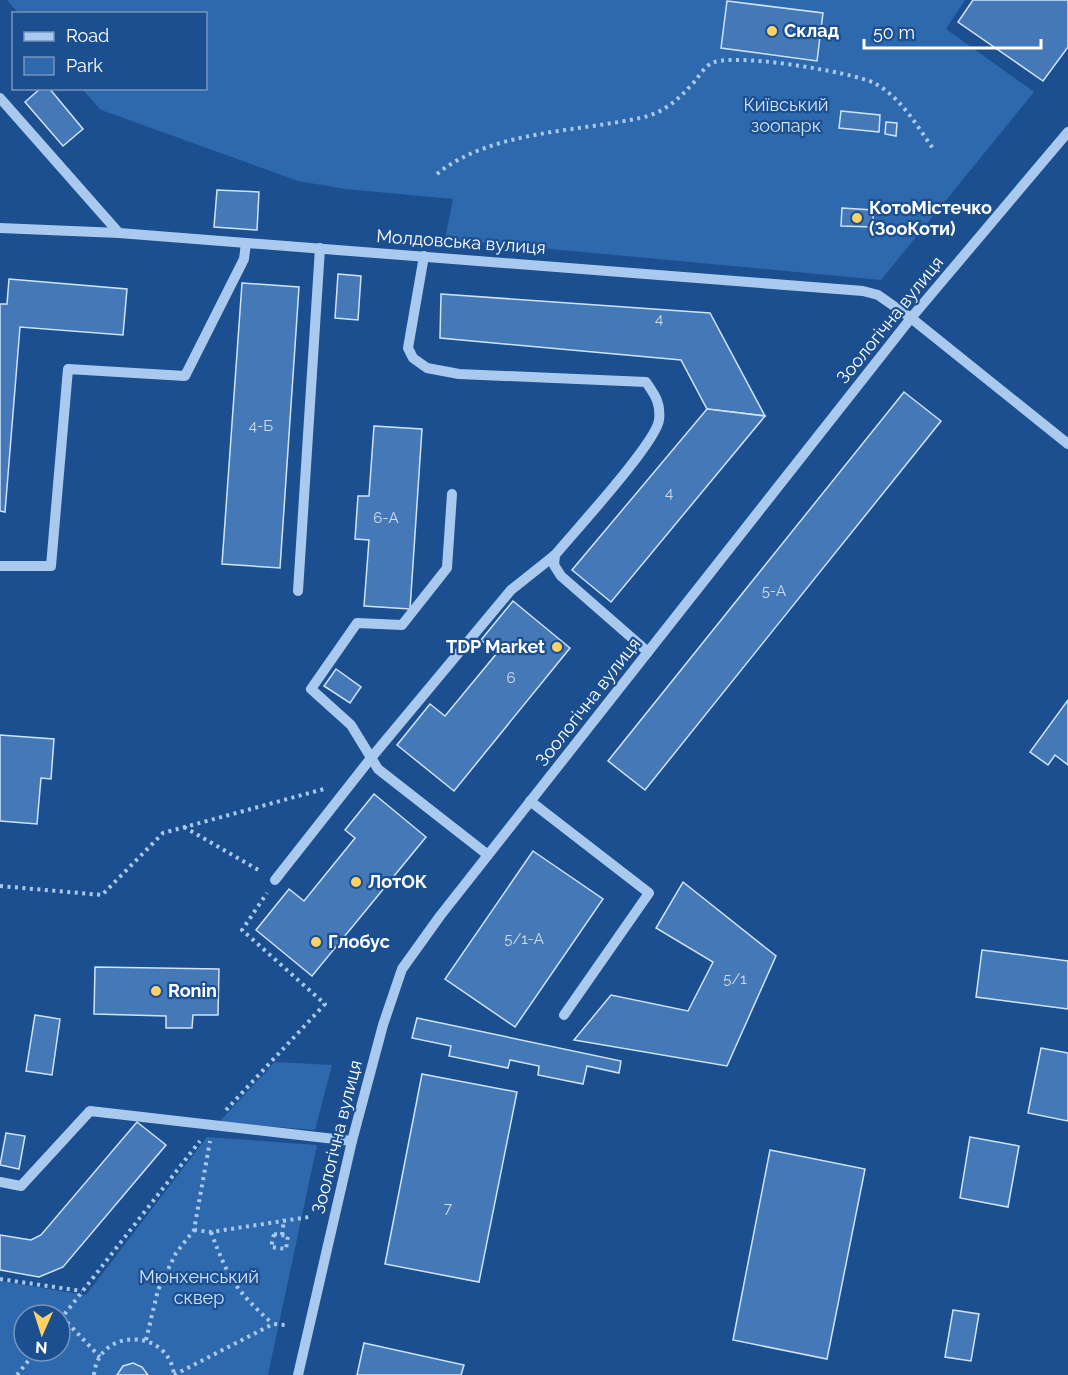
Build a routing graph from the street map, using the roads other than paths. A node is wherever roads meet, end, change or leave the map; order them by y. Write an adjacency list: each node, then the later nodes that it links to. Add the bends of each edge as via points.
1 (0, 98): 4 (street)
2 (1068, 132): 8 (street, Зоологічна вулиця)
3 (0, 228): 4 (street, Молдовська вулиця)
4 (119, 233): 5 (street, Молдовська вулиця)
5 (246, 243): 6 (street, Молдовська вулиця); 12 (street, via 244,258 185,376 68,369 51,566)
6 (320, 248): 7 (street, Молдовська вулиця); 13 (street)
7 (424, 256): 8 (street, Молдовська вулиця, via 851,289 878,295); 11 (street, via 408,348 413,358 427,368 459,374 646,382 659,400 659,422 636,459)
8 (911, 318): 9 (street, Молдовська вулиця); 14 (street, Зоологічна вулиця)
9 (1068, 444)
10 (452, 494): 15 (street, via 447,568 402,625 357,623 311,689 351,725)
11 (555, 555): 14 (street, via 554,565 561,576); 15 (street, via 511,590)
12 (0, 566)
13 (298, 591)
14 (648, 652): 16 (street, Зоологічна вулиця)
15 (371, 758): 17 (street, via 378,769); 18 (street)
16 (530, 801): 17 (street, Зоологічна вулиця); 19 (street, via 649,893)
17 (488, 855): 20 (street, Зоологічна вулиця, via 402,969)
18 (275, 880)
19 (564, 1015)
20 (352, 1141): 21 (street, via 90,1111 21,1186); 22 (street, Зоологічна вулиця)
21 (0, 1182)
22 (298, 1375)

